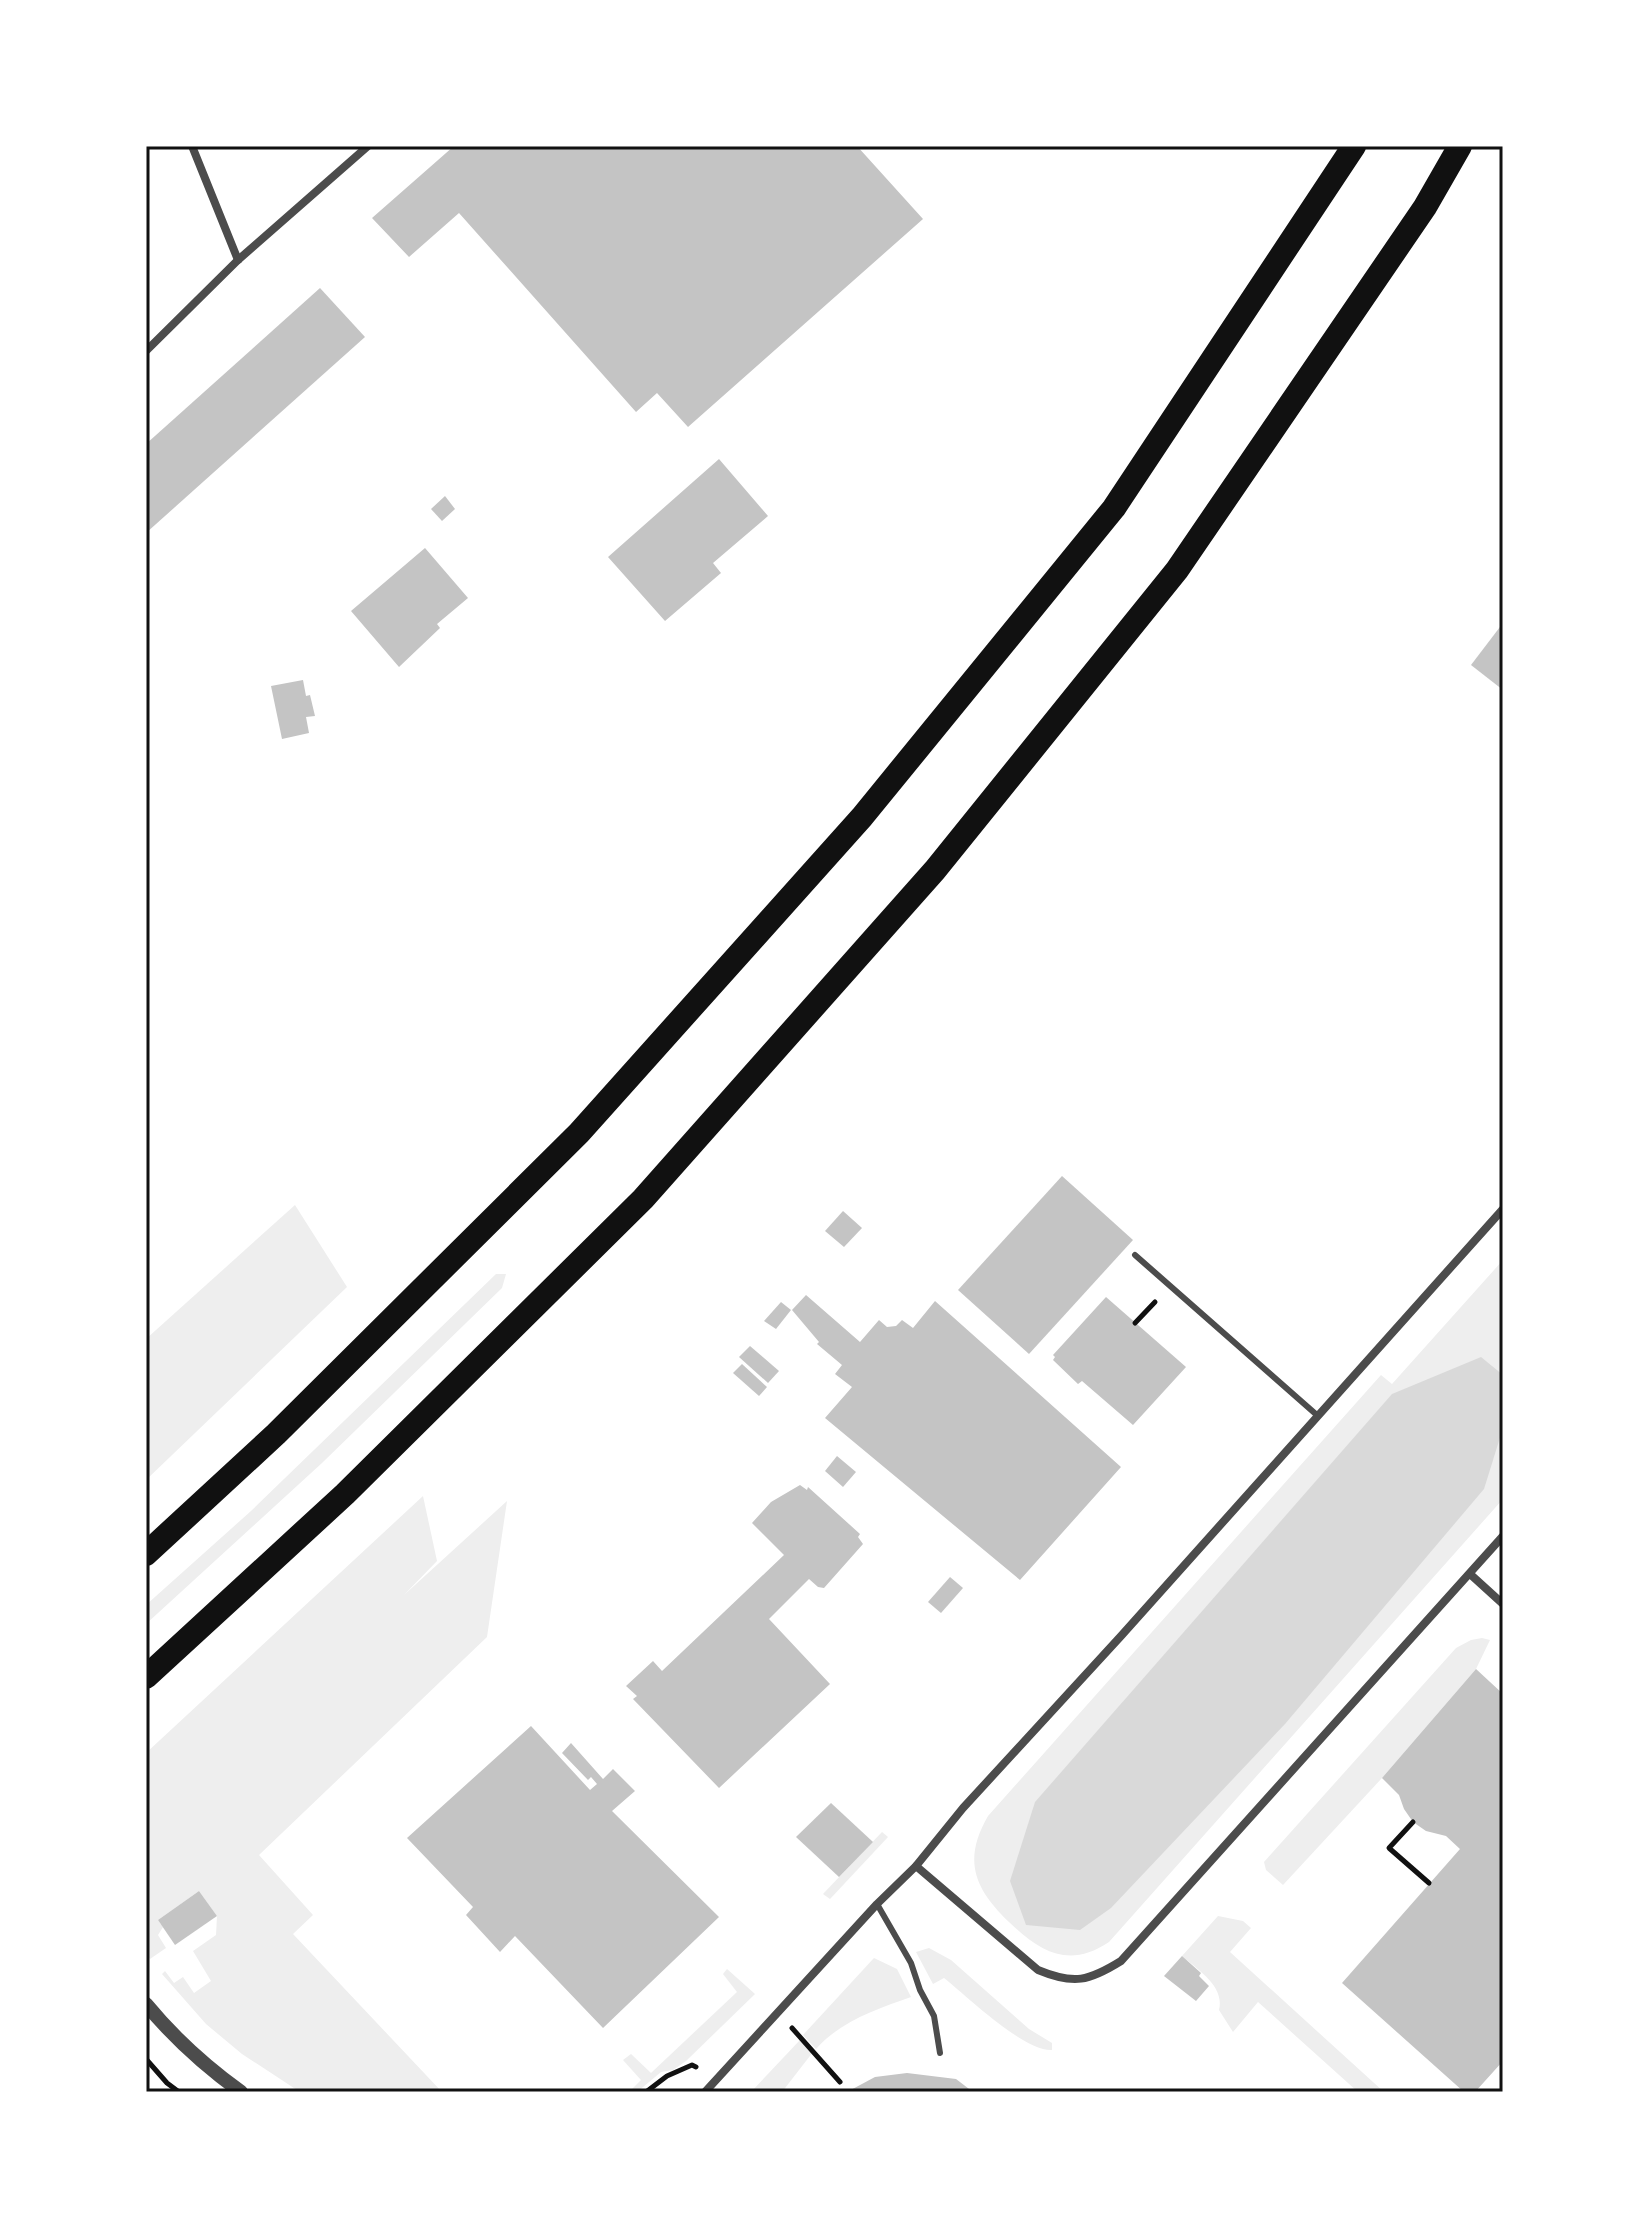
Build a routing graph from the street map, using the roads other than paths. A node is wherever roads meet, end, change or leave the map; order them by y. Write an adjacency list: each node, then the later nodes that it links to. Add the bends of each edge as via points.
1 (192, 146): 5 (street)
2 (368, 146): 5 (street)
3 (1354, 146): 11 (highway, via 1114,508 862,817 579,1133 276,1434)
4 (1460, 146): 14 (highway, via 1425,207 1177,570 935,870 643,1199 345,1494)
5 (238, 260): 6 (street)
6 (146, 351)
7 (1503, 1209): 9 (street)
8 (1135, 1255): 9 (lane)
9 (1318, 1416): 15 (street)
10 (1503, 1536): 12 (street)
11 (146, 1554)
12 (1470, 1574): 13 (street); 15 (street, via 1121,1961 1099,1975 1079,1981 1038,1970)
13 (1503, 1604)
14 (146, 1677)
15 (916, 1866): 16 (street)
16 (877, 1904): 18 (lane, via 934,2016); 20 (street)
17 (146, 2004): 19 (street, via 204,2065)
18 (940, 2053)
19 (241, 2092)
20 (705, 2092)

